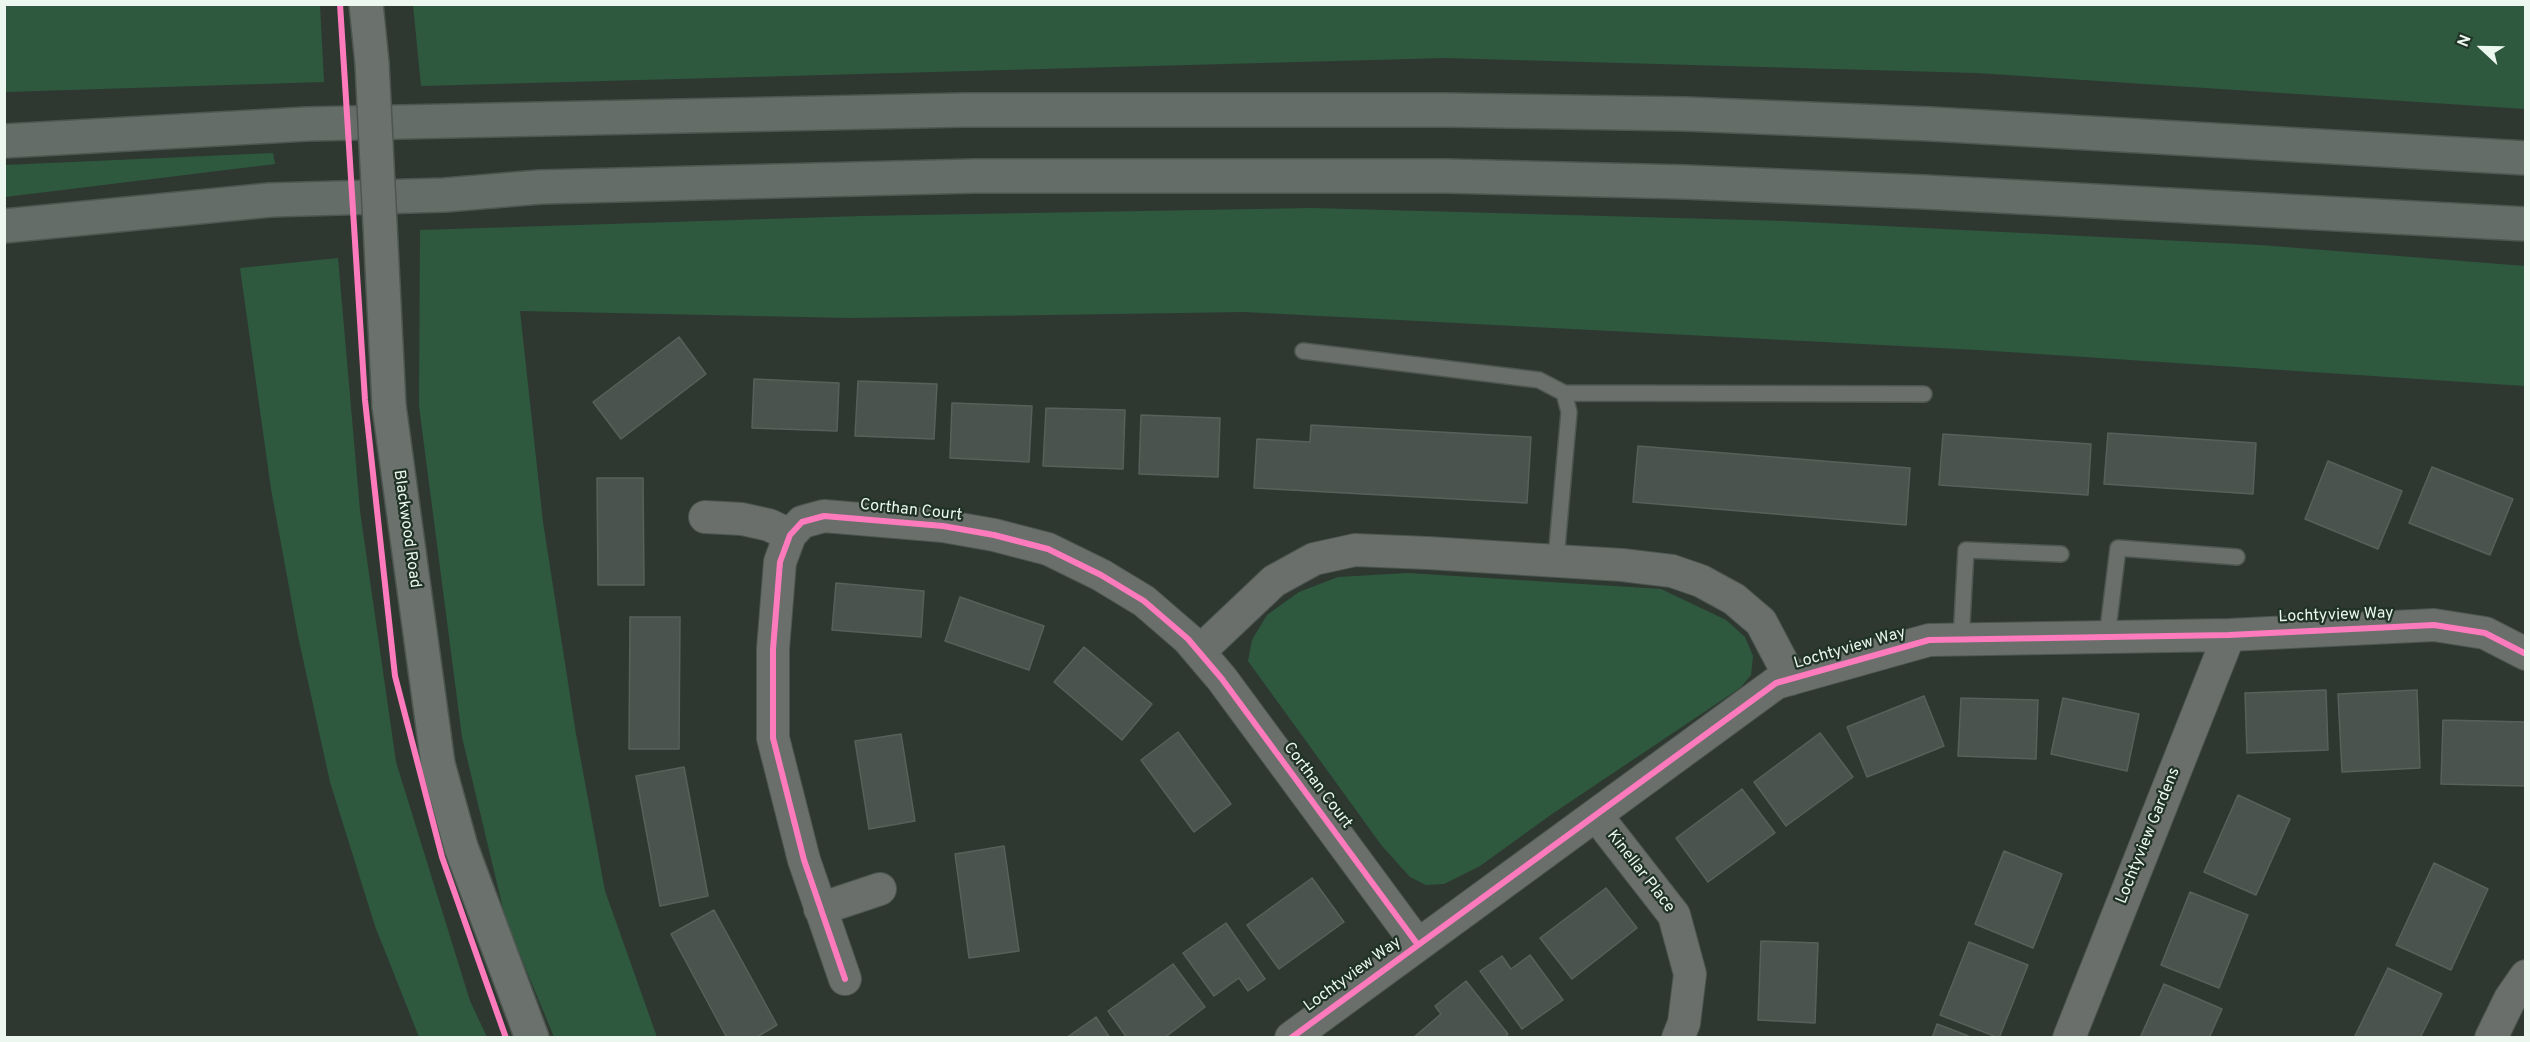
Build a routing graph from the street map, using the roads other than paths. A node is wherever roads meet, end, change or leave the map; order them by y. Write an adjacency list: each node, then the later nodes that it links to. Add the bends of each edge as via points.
1 (366, 4): 26 (main road, Blackwood Road, bridge, via 389,406 438,764 461,847)
2 (4, 141): 3 (highway, via 307,124 964,110 1446,110 1907,123)
3 (2526, 158)
4 (2526, 224): 5 (highway, via 1684,182 1434,176 974,176 540,187 444,195 270,200)
5 (4, 226)
6 (1303, 351): 7 (lane, via 1539,380)
7 (1564, 393): 8 (lane); 13 (lane, via 1569,412)
8 (1924, 394)
9 (705, 517): 10 (street, via 760,523)
10 (790, 535): 17 (street, Corthan Court, via 802,522 824,516 943,526 1048,549 1144,601); 22 (street, via 780,562 773,649 773,738)
11 (2061, 554): 16 (lane, via 1966,550)
12 (2237, 558): 15 (lane, via 2118,548)
13 (1556, 559): 17 (street, via 1355,550 1314,559 1274,581); 19 (street, via 1672,571 1701,581 1734,599 1761,622)
14 (2229, 635): 15 (street, Lochtyview Way); 18 (street, Lochtyview Way, via 2434,625 2485,633); 29 (street, Lochtyview Gardens)
15 (2107, 637): 16 (street, Lochtyview Way)
16 (1961, 640): 19 (street, Lochtyview Way, via 1929,640)
17 (1199, 652): 23 (street, Corthan Court)
18 (2526, 654)
19 (1791, 679): 20 (street, Lochtyview Way, via 1776,683)
20 (1596, 815): 23 (street, Lochtyview Way); 28 (street, Kinellar Place, via 1674,915 1690,974 1684,1023)
21 (880, 889): 22 (street)
22 (820, 909): 25 (street)
23 (1418, 945): 27 (street, Lochtyview Way)
24 (2526, 976): 30 (street)
25 (845, 979)
26 (532, 1038)
27 (1291, 1038)
28 (1678, 1038)
29 (2069, 1038)
30 (2491, 1038)

